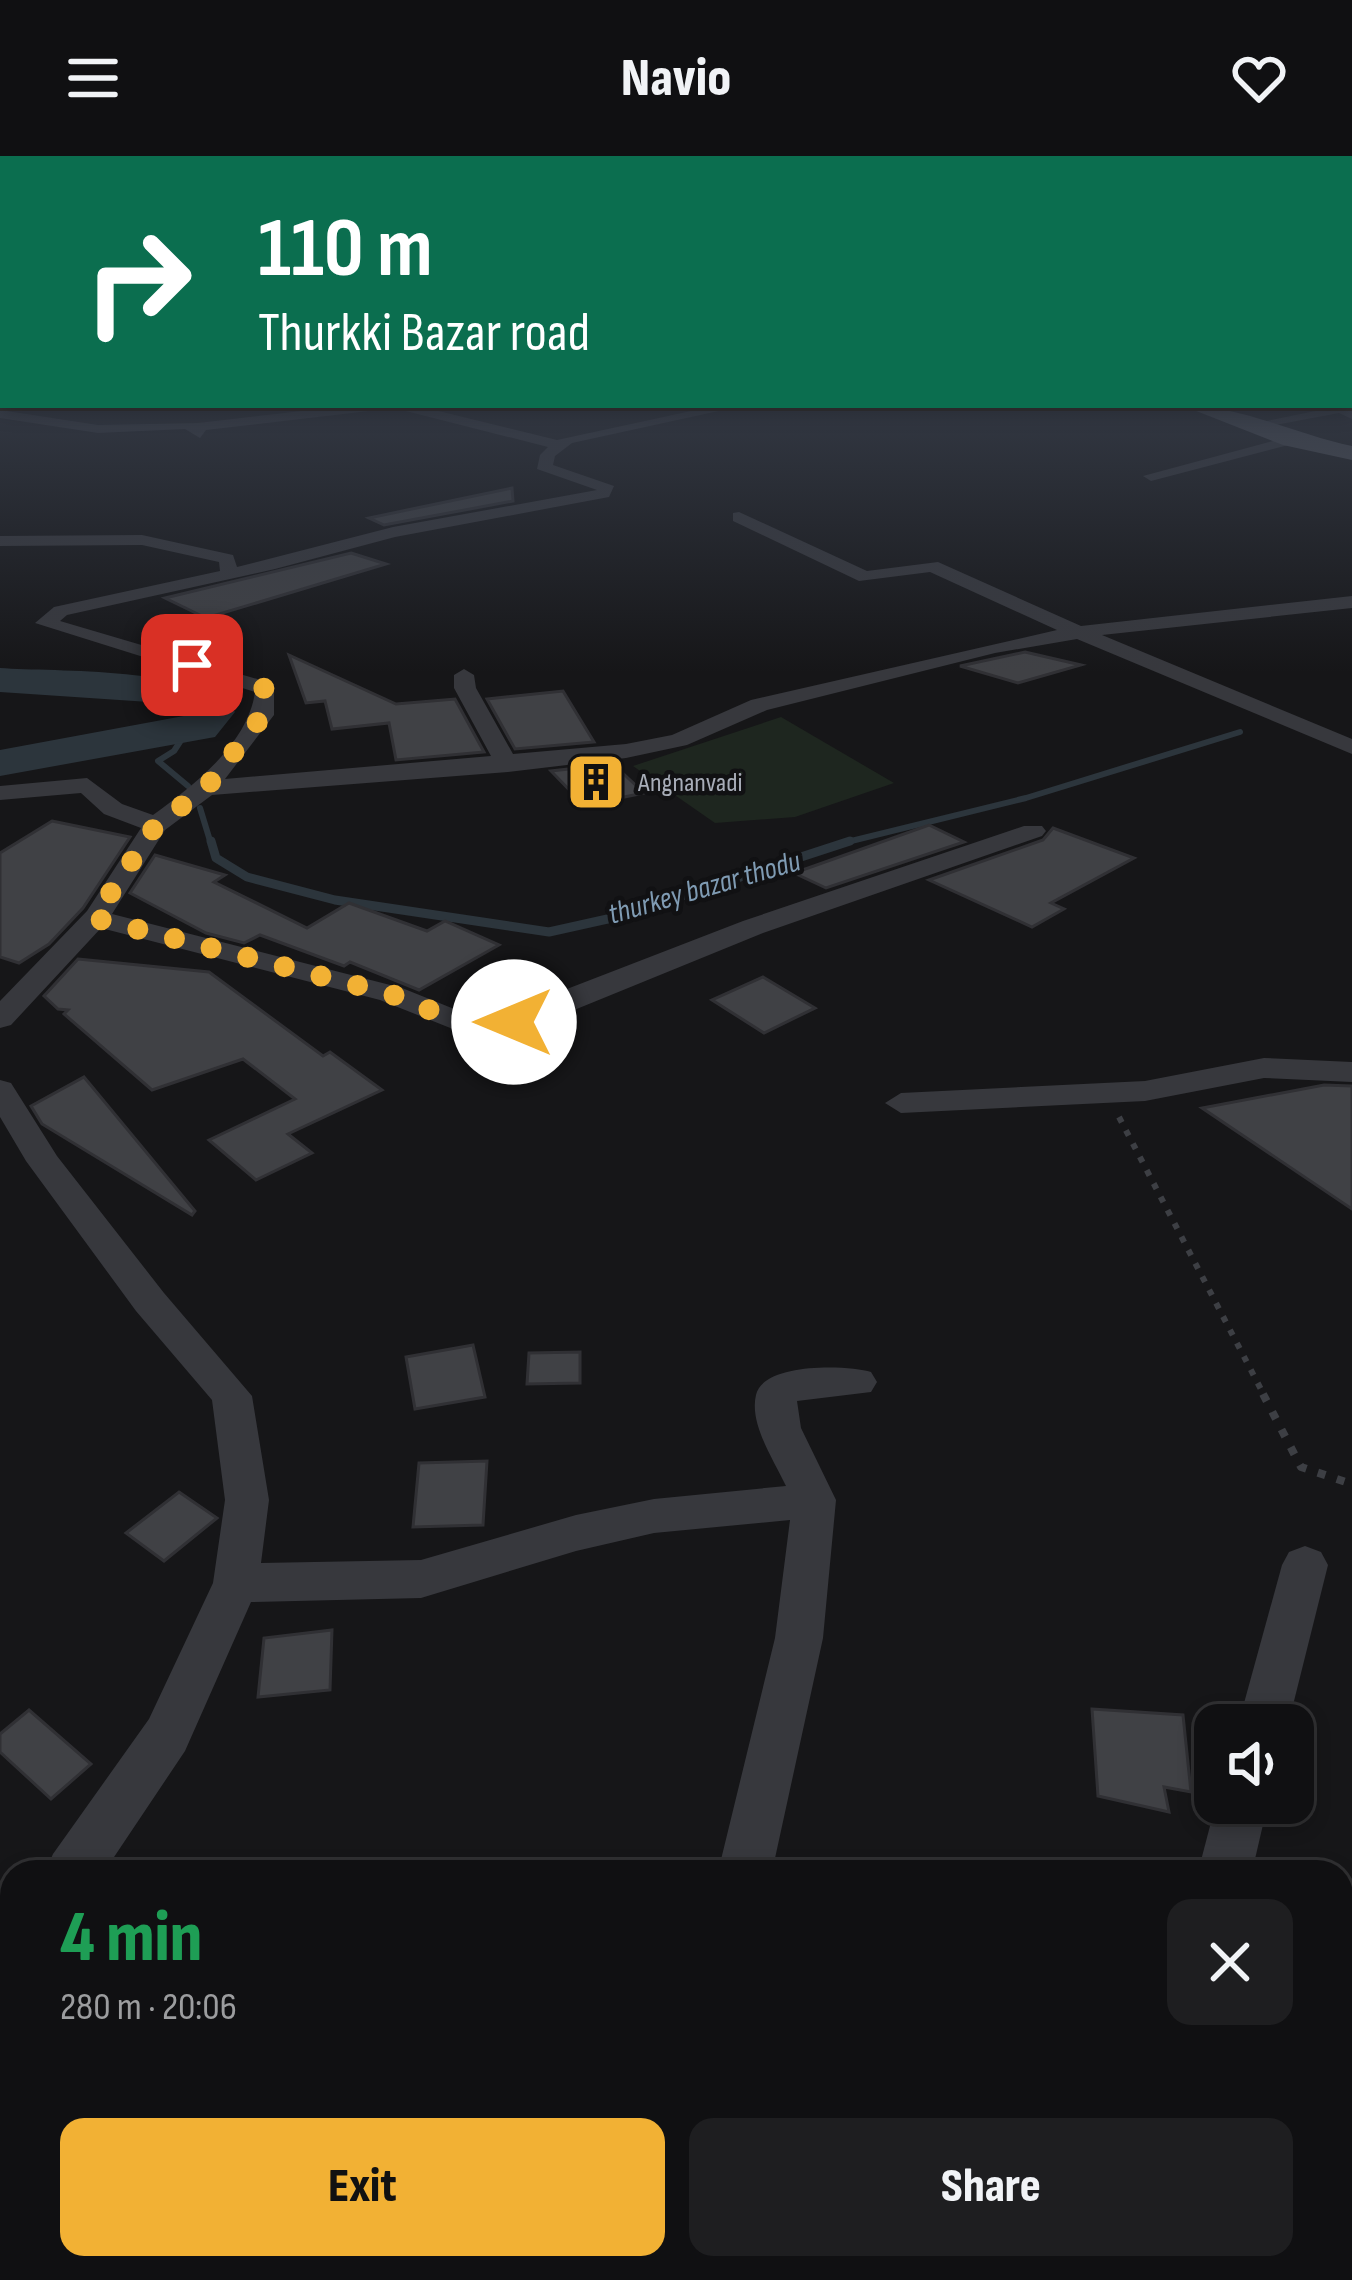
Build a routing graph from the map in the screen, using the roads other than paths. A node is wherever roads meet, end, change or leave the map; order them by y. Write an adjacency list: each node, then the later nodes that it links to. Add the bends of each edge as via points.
1 (565, 474): 6 (street, via 608,489)
2 (1157, 474): 3 (street)
3 (1150, 476)
4 (739, 518): 8 (street, via 866,577 932,566)
5 (0, 541): 6 (street, via 142,540 226,559)
6 (229, 574): 12 (street, via 61,611 45,623 266,689 263,715)
7 (1352, 602): 8 (street)
8 (1082, 632): 10 (street); 11 (street, via 759,705 679,740)
9 (464, 675): 11 (street)
10 (1352, 746)
11 (508, 764): 12 (street)
12 (206, 788): 14 (street)
13 (0, 794): 14 (street, via 87,785 112,809)
14 (156, 825): 16 (street)
15 (1033, 831): 16 (street, via 483,1032 391,994)
16 (94, 918): 17 (street)
17 (0, 1019)
18 (1352, 1072): 20 (street, via 1264,1068 1144,1091)
19 (0, 1090): 24 (street, via 96,1232 232,1396 248,1500)
20 (902, 1103)
21 (857, 1382): 22 (street, via 794,1384 776,1395 780,1428)
22 (814, 1500): 24 (street, via 634,1520 421,1579); 28 (street, via 799,1638)
23 (1305, 1565): 25 (street)
24 (236, 1583): 27 (street, via 167,1735)
25 (1269, 1704)
26 (1237, 1824): 29 (street)
27 (80, 1860)
28 (749, 1860)
29 (1228, 1860)

